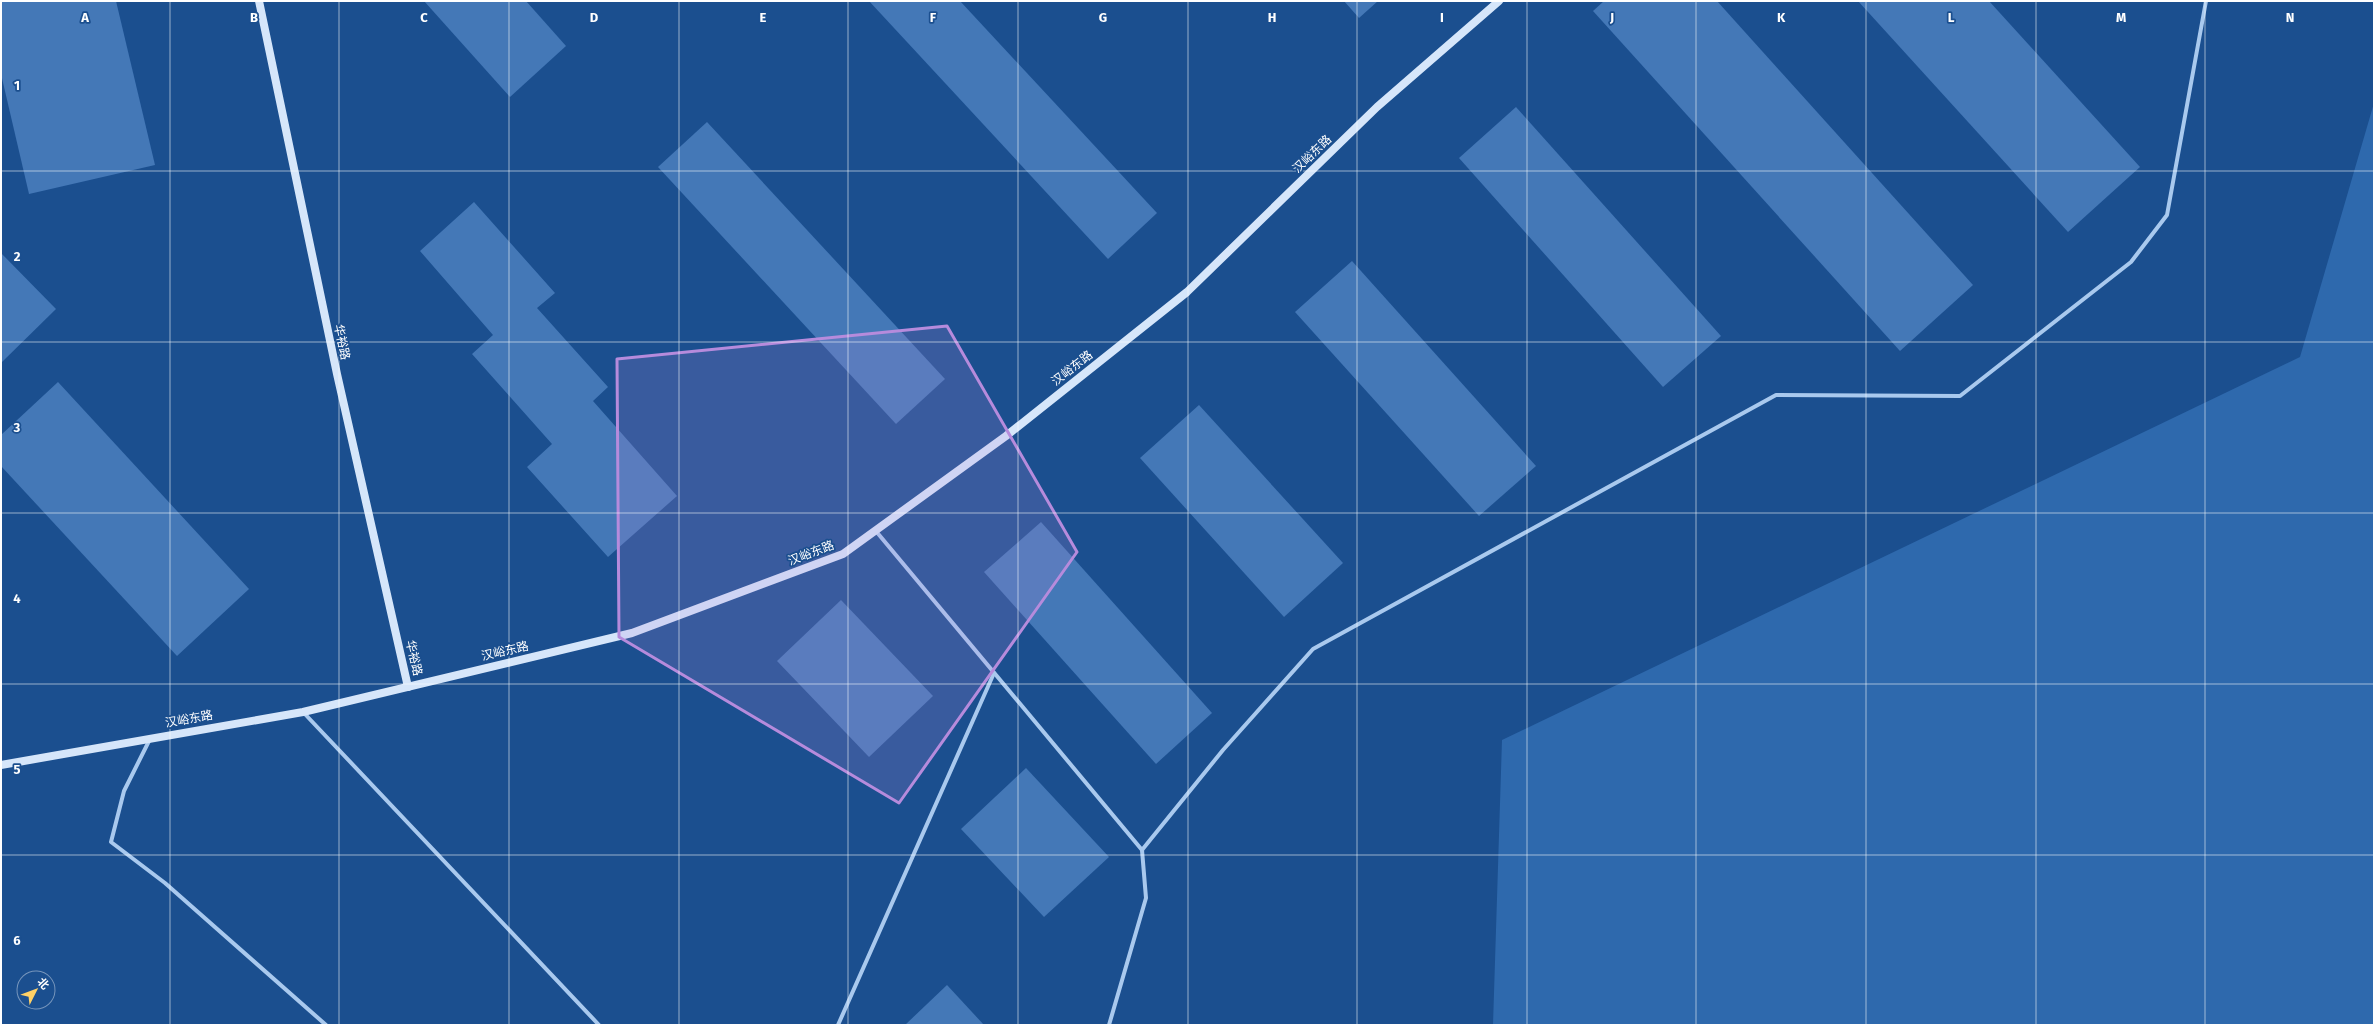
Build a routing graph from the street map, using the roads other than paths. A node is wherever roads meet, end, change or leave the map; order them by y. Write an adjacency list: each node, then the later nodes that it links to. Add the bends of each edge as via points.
1 (259, 1): 6 (street, 华裕路, via 337,374)
2 (1499, 1): 4 (street, 汉峪东路, via 1377,107 1187,292 1006,436)
3 (2206, 1): 10 (street, via 2167,216 2131,262 1960,396 1776,394 1313,649 1223,750)
4 (875, 530): 5 (street); 6 (street, 汉峪东路, via 843,554 632,633)
5 (994, 673): 10 (street); 13 (street)
6 (408, 687): 7 (street, 汉峪东路)
7 (303, 712): 8 (street, 汉峪东路); 12 (street)
8 (150, 738): 9 (street, 汉峪东路); 11 (street, via 124,791 111,842 165,883)
9 (1, 765)
10 (1142, 850): 14 (street, via 1146,898)
11 (326, 1025)
12 (599, 1025)
13 (838, 1025)
14 (1109, 1025)

